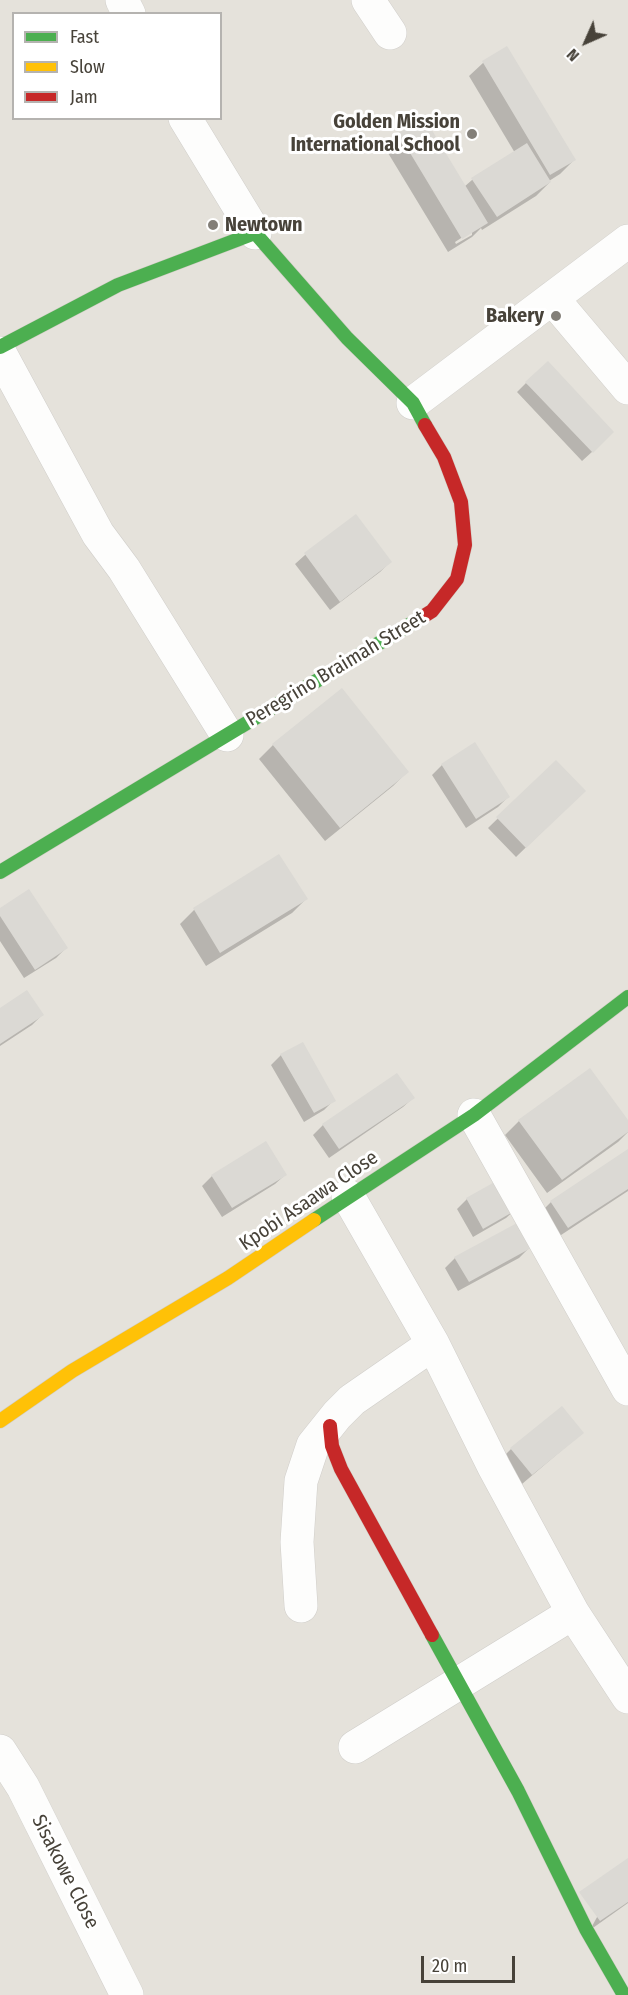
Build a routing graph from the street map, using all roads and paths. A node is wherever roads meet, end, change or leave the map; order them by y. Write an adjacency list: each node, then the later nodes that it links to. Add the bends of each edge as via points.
1 (369, 0): 2 (street)
2 (390, 33)
3 (186, 120): 4 (street)
4 (255, 233): 7 (street, via 118,285); 10 (street, Peregrino Braimah Street, via 346,338)
5 (628, 241): 6 (street)
6 (552, 298): 9 (street); 10 (street)
7 (0, 347)
8 (0, 353): 11 (street, via 98,534)
9 (628, 388)
10 (414, 404): 11 (street, Peregrino Braimah Street, via 444,457 461,502 465,545 458,579 432,611)
11 (227, 735): 12 (street, Peregrino Braimah Street)
12 (0, 873)
13 (628, 997): 14 (street, Kpobi Asaawa Close)
14 (474, 1115): 15 (street, Kpobi Asaawa Close); 17 (street)
15 (348, 1196): 16 (street); 18 (street, Kpobi Asaawa Close, via 228,1278 72,1371)
16 (433, 1344): 19 (street, via 352,1400); 21 (street)
17 (628, 1389)
18 (0, 1421)
19 (330, 1426): 20 (street, via 313,1445 301,1481 297,1542); 22 (street, via 340,1469)
20 (301, 1606)
21 (573, 1613): 22 (street); 23 (street)
22 (459, 1684): 24 (street); 27 (street)
23 (628, 1697)
24 (355, 1747)
25 (0, 1751): 26 (street, Sisakowe Close)
26 (127, 1995)
27 (624, 1995)

